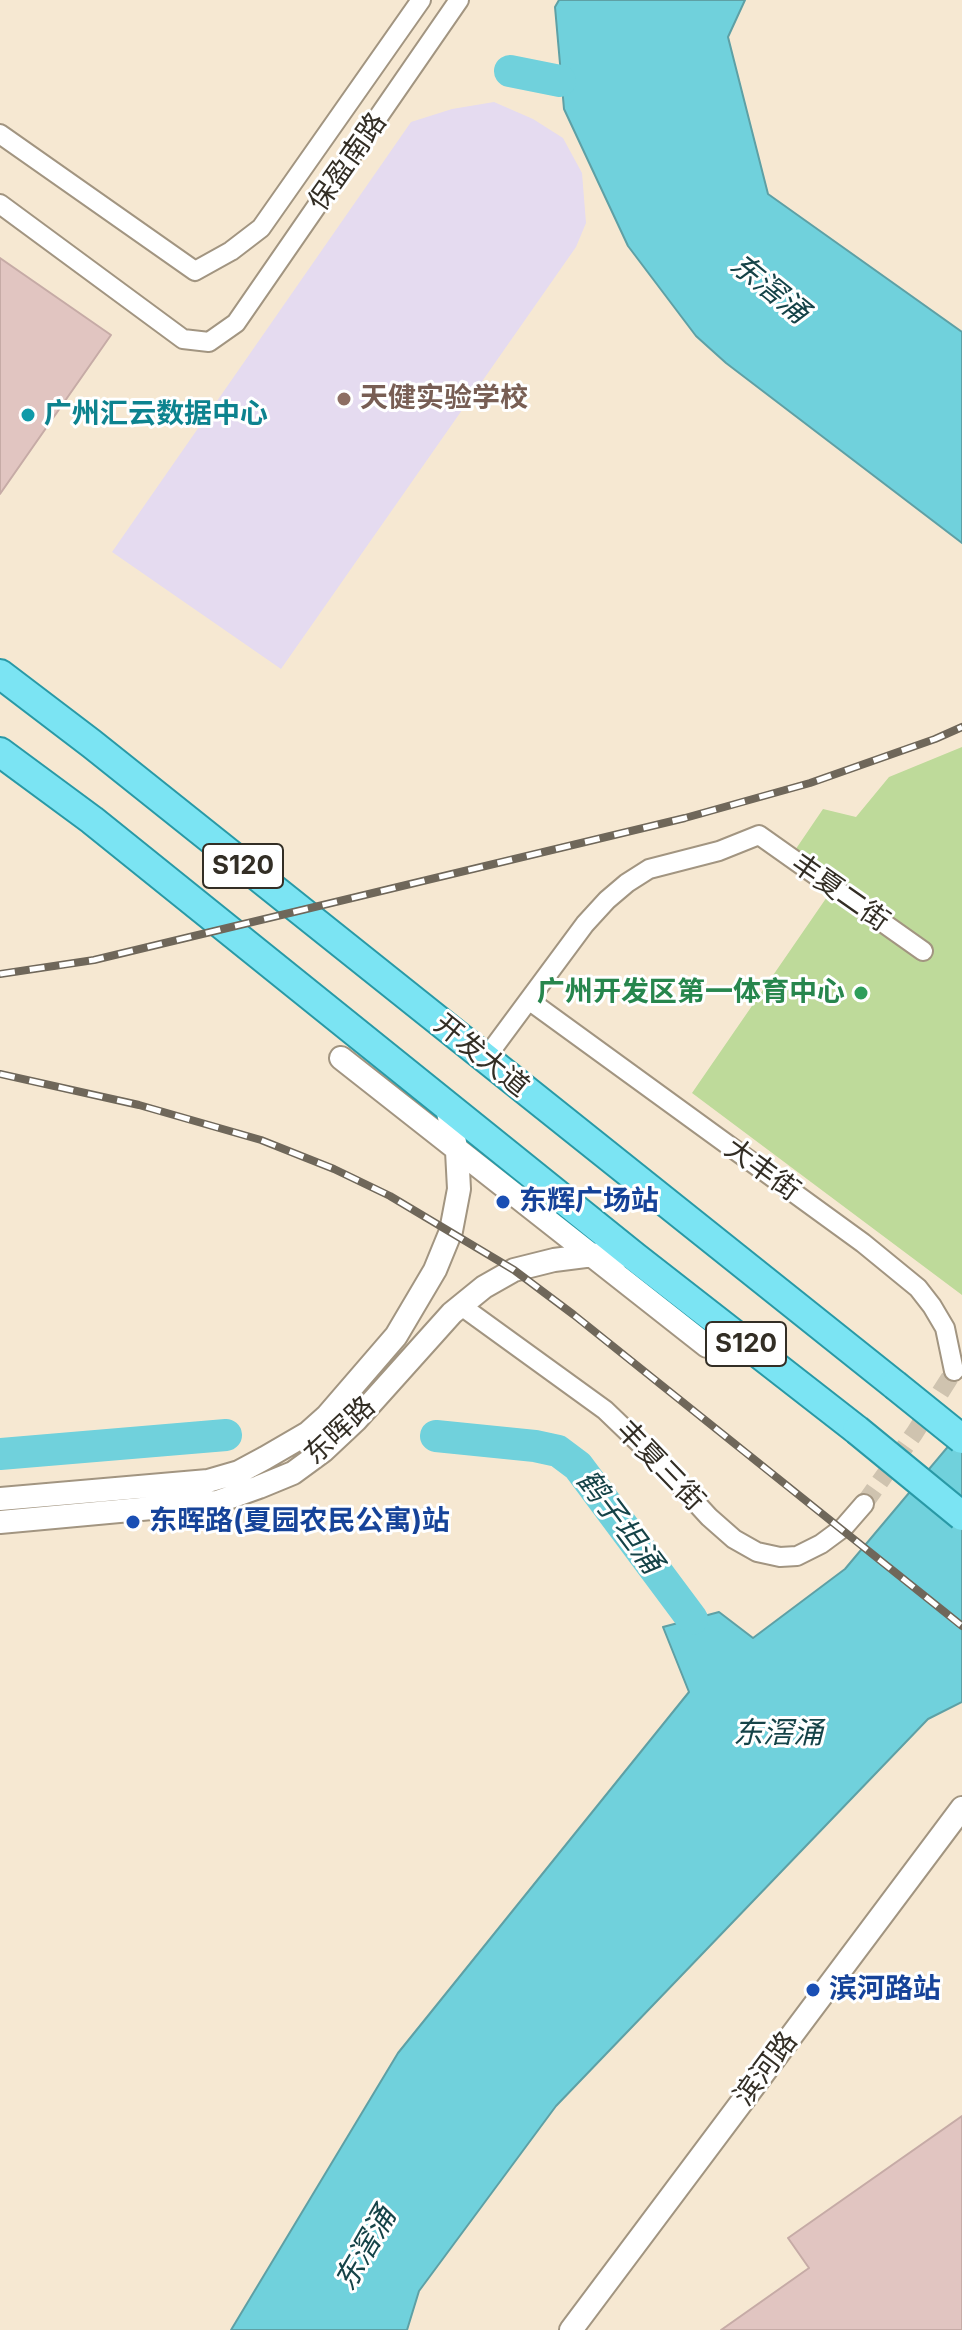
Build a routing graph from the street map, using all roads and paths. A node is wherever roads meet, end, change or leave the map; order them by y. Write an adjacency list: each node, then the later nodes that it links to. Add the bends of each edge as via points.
1 (421, 0): 3 (street, 保盈南路, via 261,228 195,271)
2 (459, 0): 4 (street, 保盈南路, via 236,323 209,342 183,339)
3 (0, 134)
4 (0, 204)
5 (0, 674): 10 (main road, 开发大道 / S120)
6 (0, 752): 11 (main road, S120)
7 (923, 951): 8 (street, 丰夏二街, via 759,835 649,869 627,883 585,924)
8 (530, 1001): 10 (street); 17 (street, 大丰街, via 918,1288 945,1328)
9 (341, 1058): 12 (street)
10 (485, 1059): 18 (main road, 开发大道 / S120, bridge)
11 (446, 1104): 12 (street, 东晖路); 14 (main road, S120)
12 (457, 1151): 13 (street); 19 (street, 东晖路, via 458,1204 435,1270 396,1336 308,1433 239,1472 208,1481)
13 (590, 1254): 14 (street, 东晖路); 15 (street, 东晖路, via 514,1270); 16 (street)
14 (635, 1257): 21 (main road, S120, bridge)
15 (460, 1305): 20 (street, 丰夏三街, via 605,1410 709,1517 757,1552 797,1556 833,1535); 22 (street, 东晖路, via 356,1420 293,1473 217,1502)
16 (707, 1346)
17 (958, 1366)
18 (962, 1439)
19 (0, 1499)
20 (864, 1504)
21 (962, 1516)
22 (0, 1522)
23 (962, 1808): 24 (street, 滨河路)
24 (571, 2330)

